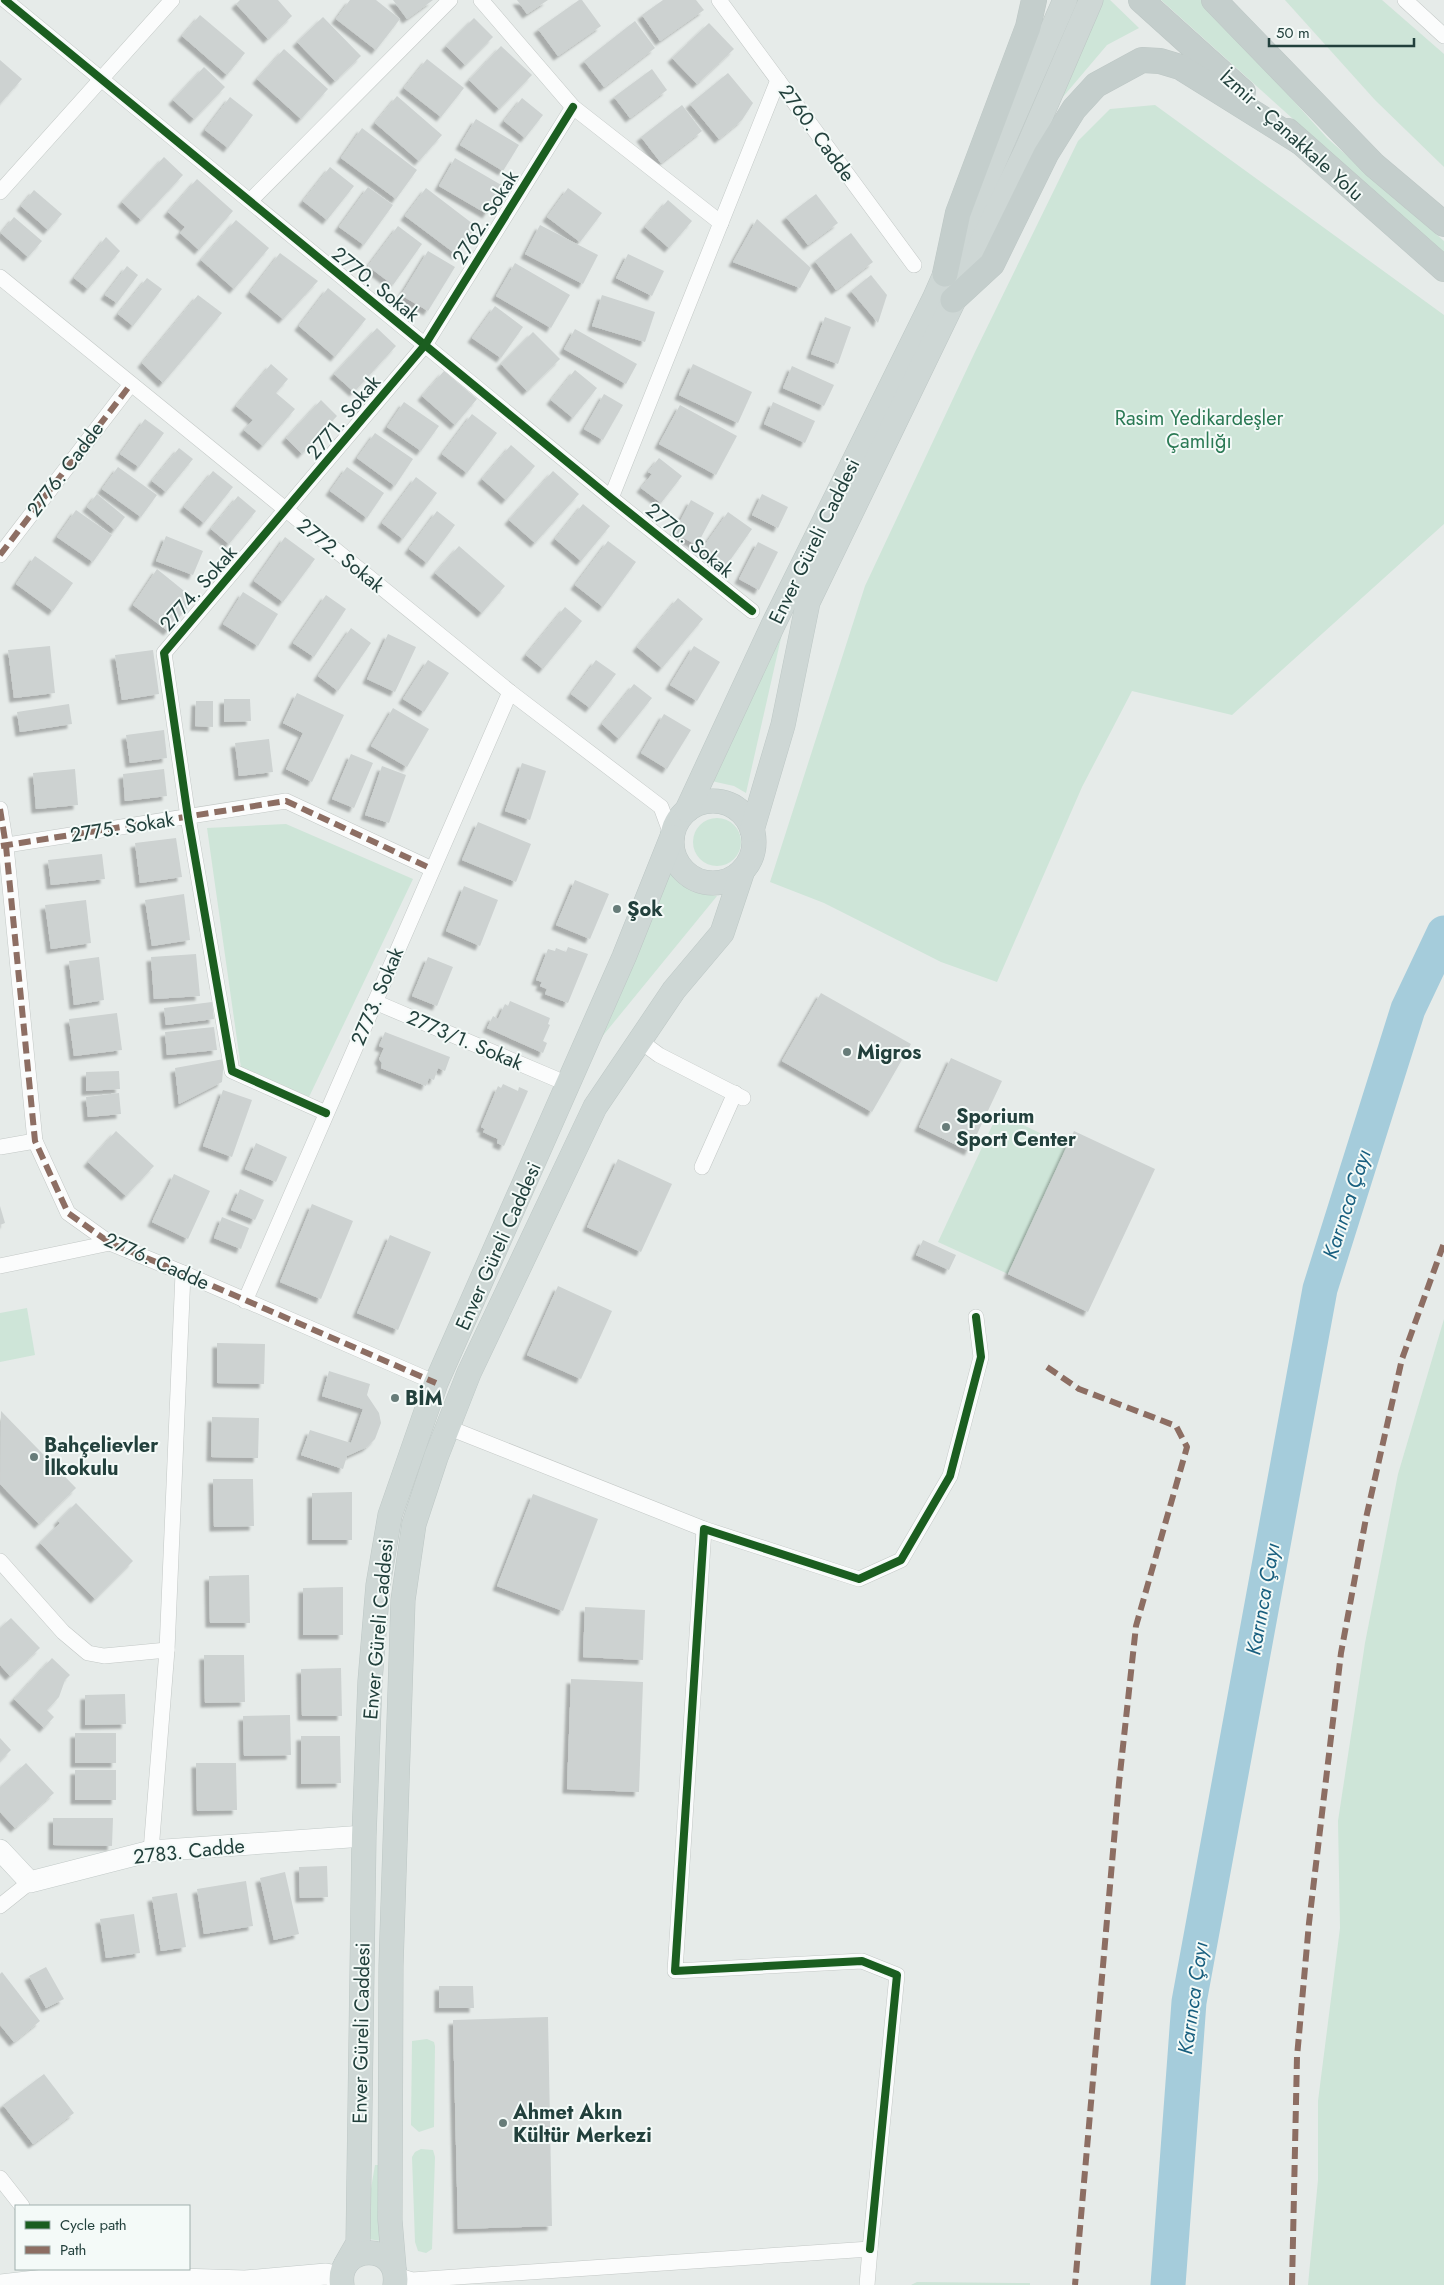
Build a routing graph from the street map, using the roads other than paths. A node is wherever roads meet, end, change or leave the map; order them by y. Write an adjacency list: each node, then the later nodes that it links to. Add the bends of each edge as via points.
1 (4, 0): 15 (street, 2770. Sokak)
2 (172, 0): 15 (street)
3 (450, 0): 20 (street)
4 (481, 0): 17 (street)
5 (720, 0): 16 (street, 2760. Cadde)
6 (1034, 0): 25 (highway, via 1028,27 958,213)
7 (1066, 0): 25 (main road, Enver Güreli Caddesi)
8 (1092, 0): 27 (main road, Enver Güreli Caddesi, via 1026,151)
9 (1141, 0): 18 (highway, İzmir - Çanakkale Yolu)
10 (1214, 0): 14 (highway, İzmir - Çanakkale Yolu)
11 (1237, 0): 14 (highway)
12 (1404, 0): 13 (street)
13 (1444, 36)
14 (1288, 75): 22 (highway, İzmir - Çanakkale Yolu, via 1374,165)
15 (101, 79): 19 (street); 20 (street, 2770. Sokak)
16 (778, 80): 21 (street); 23 (street, 2760. Cadde)
17 (573, 107): 21 (street); 28 (street, 2762. Sokak)
18 (1300, 142): 24 (highway, İzmir - Çanakkale Yolu); 27 (highway, via 1180,67 1142,60 1096,86 1074,109 1046,154 992,264)
19 (0, 192)
20 (250, 201): 28 (street, 2770. Sokak)
21 (721, 222): 30 (street)
22 (1444, 224)
23 (914, 265)
24 (1444, 269)
25 (945, 274): 37 (main road, Enver Güreli Caddesi, via 772,625)
26 (0, 277): 29 (street, 2772. Sokak)
27 (953, 300): 39 (main road, Enver Güreli Caddesi, via 808,602 783,725)
28 (425, 345): 30 (street, 2770. Sokak); 31 (street, 2771. Sokak)
29 (131, 384): 31 (street, 2772. Sokak); 32 (street, 2776. Cadde)
30 (611, 498): 33 (street, 2770. Sokak)
31 (286, 510): 34 (street, 2772. Sokak); 38 (street, 2774. Sokak, via 164,653)
32 (0, 555)
33 (752, 611)
34 (510, 692): 35 (street, 2772. Sokak); 42 (street, 2773. Sokak)
35 (661, 807): 37 (street); 40 (street)
36 (0, 810): 41 (street, 2776. Cadde)
37 (687, 810): 39 (main road, via 712,801 725,803 746,818); 40 (main road)
38 (188, 817): 41 (street, 2775. Sokak); 42 (street, 2775. Sokak, via 286,801); 47 (street, 2774. Sokak, via 232,1071)
39 (752, 830): 43 (main road, via 753,851)
40 (672, 837): 43 (main road, via 677,862 695,880 721,883); 56 (main road, Enver Güreli Caddesi, via 620,966)
41 (3, 846): 48 (street, 2776. Cadde)
42 (432, 869): 44 (street, 2773. Sokak)
43 (743, 870): 45 (main road, Enver Güreli Caddesi, via 722,933 674,990)
44 (375, 1002): 46 (street, 2773/1. Sokak); 47 (street, 2773. Sokak)
45 (640, 1041): 50 (street, via 658,1055 739,1096); 57 (main road, Enver Güreli Caddesi, via 595,1107 469,1373)
46 (556, 1079)
47 (326, 1114): 54 (street, 2773. Sokak)
48 (35, 1141): 49 (street); 51 (street, 2776. Cadde, via 68,1213)
49 (0, 1147)
50 (702, 1167)
51 (110, 1243): 52 (street); 53 (street, 2776. Cadde)
52 (0, 1266)
53 (183, 1273): 54 (street, 2776. Cadde); 60 (street)
54 (245, 1300): 56 (street, 2776. Cadde)
55 (976, 1317): 58 (street, via 981,1357 950,1476 901,1560 859,1579)
56 (436, 1383): 61 (main road, Enver Güreli Caddesi, via 390,1515 380,1576 370,1681)
57 (448, 1427): 58 (street); 71 (main road, Enver Güreli Caddesi, via 414,1524 403,1600 391,1966 390,2220)
58 (704, 1528): 68 (street, via 675,1971 862,1961 897,1975)
59 (0, 1561): 60 (street, via 63,1632 88,1653 104,1656)
60 (167, 1650): 63 (street)
61 (364, 1836): 63 (main road, 2783. Cadde); 70 (main road, Enver Güreli Caddesi, via 358,2243)
62 (0, 1850): 64 (main road)
63 (151, 1851): 64 (main road, 2783. Cadde)
64 (30, 1882): 65 (street)
65 (0, 1906)
66 (0, 2178): 67 (street)
67 (21, 2205)
68 (870, 2249): 71 (street, via 412,2280); 74 (street)
69 (76, 2272): 72 (main road); 73 (main road)
70 (343, 2276): 71 (main road, via 358,2254 366,2252 382,2256); 72 (main road, via 326,2274)
71 (395, 2276)
72 (245, 2283)
73 (0, 2285)
74 (867, 2285)

